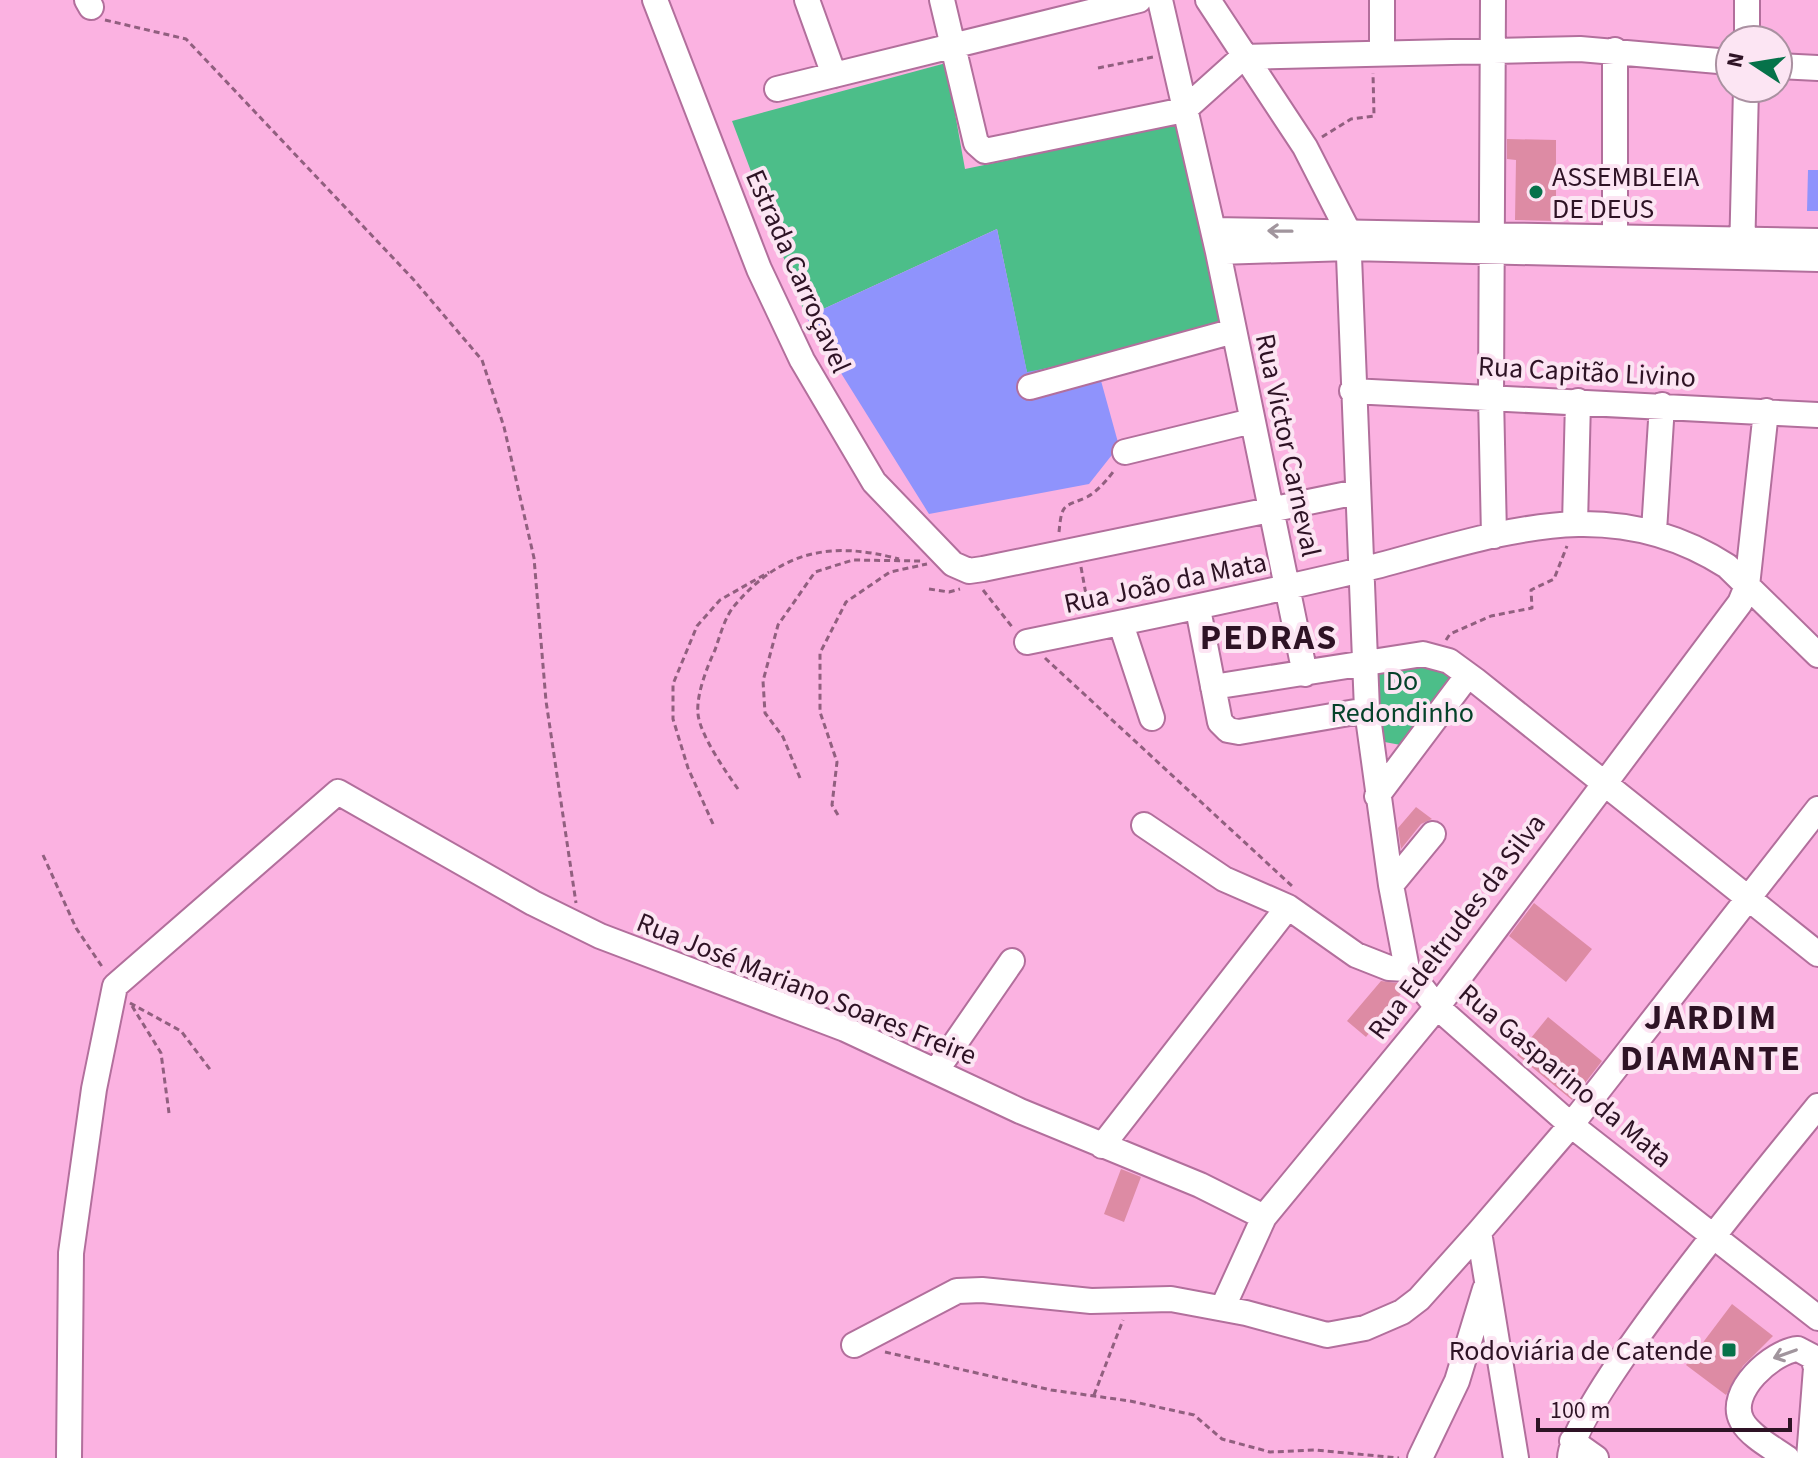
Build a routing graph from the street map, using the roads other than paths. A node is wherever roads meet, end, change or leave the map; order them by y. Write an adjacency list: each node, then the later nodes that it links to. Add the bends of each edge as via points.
1 (655, 0): 42 (street, Estrada Carroçavel, via 759,269 802,360 874,482 953,564 969,571)
2 (807, 0): 20 (street)
3 (942, 0): 12 (street)
4 (1139, 0): 10 (street)
5 (1160, 0): 23 (street, Rua Victor Carneval)
6 (1208, 0): 16 (street)
7 (1382, 0): 15 (street)
8 (1493, 0): 13 (street)
9 (1747, 0): 11 (street)
10 (1083, 6): 12 (street)
11 (1747, 24)
12 (953, 44): 20 (street); 23 (street, via 976,143 985,151)
13 (1492, 50): 14 (street); 15 (street); 27 (street)
14 (1615, 50): 17 (street); 28 (street)
15 (1377, 52): 16 (street)
16 (1243, 57): 23 (street); 24 (street, via 1305,147)
17 (1714, 60)
18 (1794, 67): 19 (street)
19 (1818, 68)
20 (834, 75): 21 (street)
21 (777, 89)
22 (1746, 104): 29 (street)
23 (1184, 110): 25 (street, Rua Victor Carneval)
24 (1348, 240): 25 (street); 27 (street); 33 (street)
25 (1215, 241): 31 (street, Rua Victor Carneval)
26 (1818, 241): 29 (street)
27 (1493, 242): 28 (street); 34 (street)
28 (1615, 244): 29 (street)
29 (1743, 250): 30 (street)
30 (1818, 259)
31 (1234, 331): 32 (street); 39 (street, Rua Victor Carneval)
32 (1030, 387)
33 (1352, 391): 34 (street, Rua Capitão Livino); 41 (street)
34 (1491, 396): 35 (street, Rua Capitão Livino); 45 (street)
35 (1578, 401): 36 (street, Rua Capitão Livino); 43 (street)
36 (1662, 405): 37 (street, Rua Capitão Livino); 44 (street)
37 (1766, 411): 38 (street, Rua Capitão Livino); 48 (street)
38 (1818, 415)
39 (1252, 421): 40 (street); 42 (street, Rua Victor Carneval)
40 (1125, 452)
41 (1357, 492): 42 (street); 46 (street)
42 (1271, 508): 47 (street, Rua Victor Carneval)
43 (1575, 524): 44 (street, Rua João da Mata); 45 (street, Rua João da Mata)
44 (1654, 531): 48 (street, Rua João da Mata, via 1710,555)
45 (1494, 536): 46 (street, Rua João da Mata)
46 (1362, 569): 47 (street, Rua João da Mata); 53 (street)
47 (1289, 586): 49 (street, Rua João da Mata); 54 (street, Rua Victor Carneval)
48 (1747, 586): 52 (street, Rua João da Mata); 59 (street, Rua Edeltrudes da Silva, via 1736,609)
49 (1198, 609): 50 (street, Rua João da Mata); 56 (street)
50 (1121, 624): 51 (street, Rua João da Mata); 58 (street)
51 (1027, 642)
52 (1818, 655)
53 (1363, 664): 54 (street); 55 (street, via 1433,655); 57 (street)
54 (1305, 674): 56 (street)
55 (1468, 675): 59 (street); 60 (street)
56 (1213, 687): 57 (street, via 1220,722 1239,732)
57 (1367, 710): 60 (street)
58 (1152, 718)
59 (1602, 784): 65 (street); 70 (street, Rua Edeltrudes da Silva)
60 (1377, 796): 64 (street)
61 (1818, 809): 65 (street)
62 (1144, 825): 66 (street, via 1224,879)
63 (1433, 834): 64 (street)
64 (1391, 885): 69 (street)
65 (1747, 898): 67 (street); 73 (street)
66 (1288, 907): 69 (street, via 1370,963); 74 (street)
67 (1818, 954)
68 (1012, 961): 71 (street)
69 (1407, 969): 70 (street, Rua Gasparino da Mata)
70 (1437, 1007): 73 (street, Rua Gasparino da Mata); 75 (street, Rua Edeltrudes da Silva)
71 (936, 1071): 74 (street, Rua José Mariano Soares Freire); 83 (street, Rua José Mariano Soares Freire, via 764,996 580,926 338,792 115,986 71,1253)
72 (1818, 1106): 77 (street)
73 (1571, 1125): 76 (street); 77 (street, Rua Gasparino da Mata)
74 (1102, 1146): 75 (street, Rua José Mariano Soares Freire)
75 (1264, 1217): 79 (street, Rua Edeltrudes da Silva)
76 (1479, 1232): 78 (street); 79 (street, via 1419,1299 1365,1328 1317,1334)
77 (1714, 1236): 80 (street, Rua Gasparino da Mata); 82 (street, via 1598,1397)
78 (1487, 1280): 84 (street, via 1457,1381); 85 (street)
79 (1223, 1307): 81 (street, via 1171,1299 1091,1301 957,1291)
80 (1818, 1318)
81 (854, 1345)
82 (1571, 1449): 86 (street)
83 (69, 1458)
84 (1420, 1458)
85 (1516, 1458)
86 (1596, 1458)
87 (1787, 1458): 88 (street, one-way to 87, via 1816,1368 1813,1357 1798,1349 1774,1357 1758,1372 1739,1407 1749,1429)
88 (1809, 1458)

